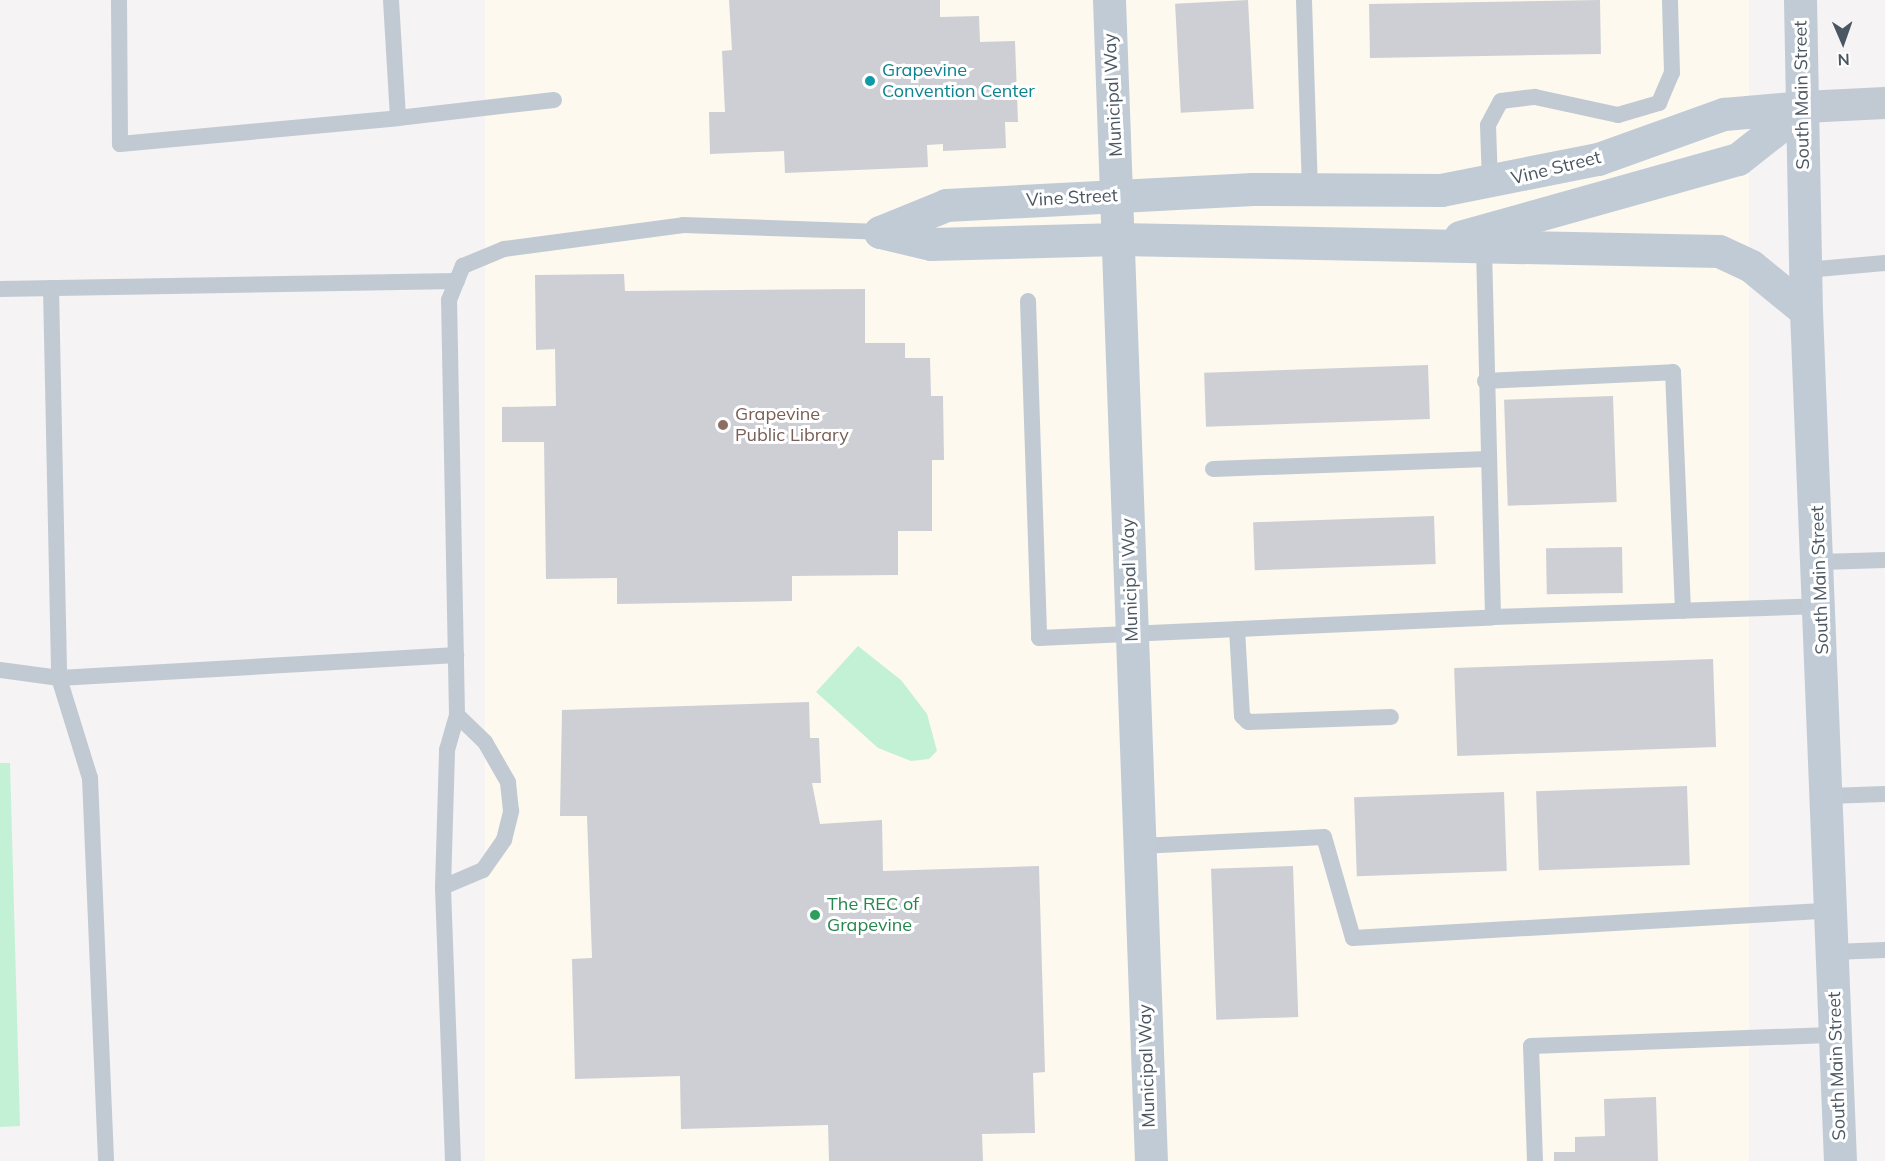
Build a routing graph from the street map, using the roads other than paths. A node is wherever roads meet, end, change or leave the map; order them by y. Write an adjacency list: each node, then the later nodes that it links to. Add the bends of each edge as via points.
1 (119, 0): 10 (lane, via 120,144)
2 (391, 0): 10 (lane)
3 (1109, 0): 13 (street, Municipal Way)
4 (1304, 0): 12 (lane)
5 (1670, 0): 11 (lane, via 1672,73 1659,104 1618,115 1535,97 1502,101 1488,125)
6 (1800, 0): 9 (street, South Main Street)
7 (554, 100): 10 (lane)
8 (1885, 103): 9 (street, Vine Street)
9 (1804, 107): 11 (street, Vine Street, via 1724,114 1598,159); 16 (street, via 1738,159); 19 (street, South Main Street)
10 (398, 118)
11 (1490, 183): 12 (street, Vine Street, via 1441,190)
12 (1310, 189): 13 (street, Vine Street)
13 (1118, 195): 14 (street, Vine Street, via 946,205); 15 (street, Municipal Way)
14 (880, 232): 15 (street, via 931,244); 20 (lane, via 683,225 598,233 504,249 463,266)
15 (1119, 239): 16 (street); 34 (street, Municipal Way)
16 (1424, 247): 17 (street)
17 (1484, 248): 24 (street, via 1719,251 1751,266); 25 (lane)
18 (1885, 263): 19 (lane)
19 (1806, 270): 24 (street, South Main Street)
20 (457, 281): 21 (lane); 35 (lane, via 449,300)
21 (51, 288): 22 (lane); 37 (lane)
22 (0, 289)
23 (1029, 301): 34 (lane, via 1039,638)
24 (1806, 311): 29 (street, South Main Street)
25 (1485, 381): 26 (lane); 31 (lane, via 1673,372)
26 (1488, 459): 27 (lane); 32 (lane)
27 (1213, 469)
28 (1885, 560): 29 (lane)
29 (1820, 561): 30 (street, South Main Street)
30 (1821, 606): 31 (lane); 41 (street, South Main Street)
31 (1683, 611): 32 (lane)
32 (1493, 617): 33 (lane)
33 (1237, 629): 34 (lane); 39 (lane, via 1242,716 1248,722)
34 (1132, 633): 42 (street, Municipal Way)
35 (456, 656): 37 (lane); 38 (lane)
36 (0, 670): 37 (lane)
37 (59, 678): 48 (lane, via 90,778)
38 (457, 715): 43 (lane, via 447,750); 43 (lane, via 484,742 508,782 511,812 504,840 483,870)
39 (1391, 717)
40 (1885, 794): 41 (lane)
41 (1828, 796): 44 (street, South Main Street)
42 (1140, 846): 44 (lane, via 1324,837 1353,938); 50 (street, Municipal Way)
43 (443, 887): 49 (lane)
44 (1832, 910): 46 (street, South Main Street)
45 (1885, 950): 46 (lane)
46 (1833, 952): 47 (street, South Main Street)
47 (1836, 1035): 51 (lane, via 1532,1046); 52 (street, South Main Street)
48 (106, 1161)
49 (453, 1161)
50 (1150, 1161)
51 (1535, 1161)
52 (1840, 1161)

